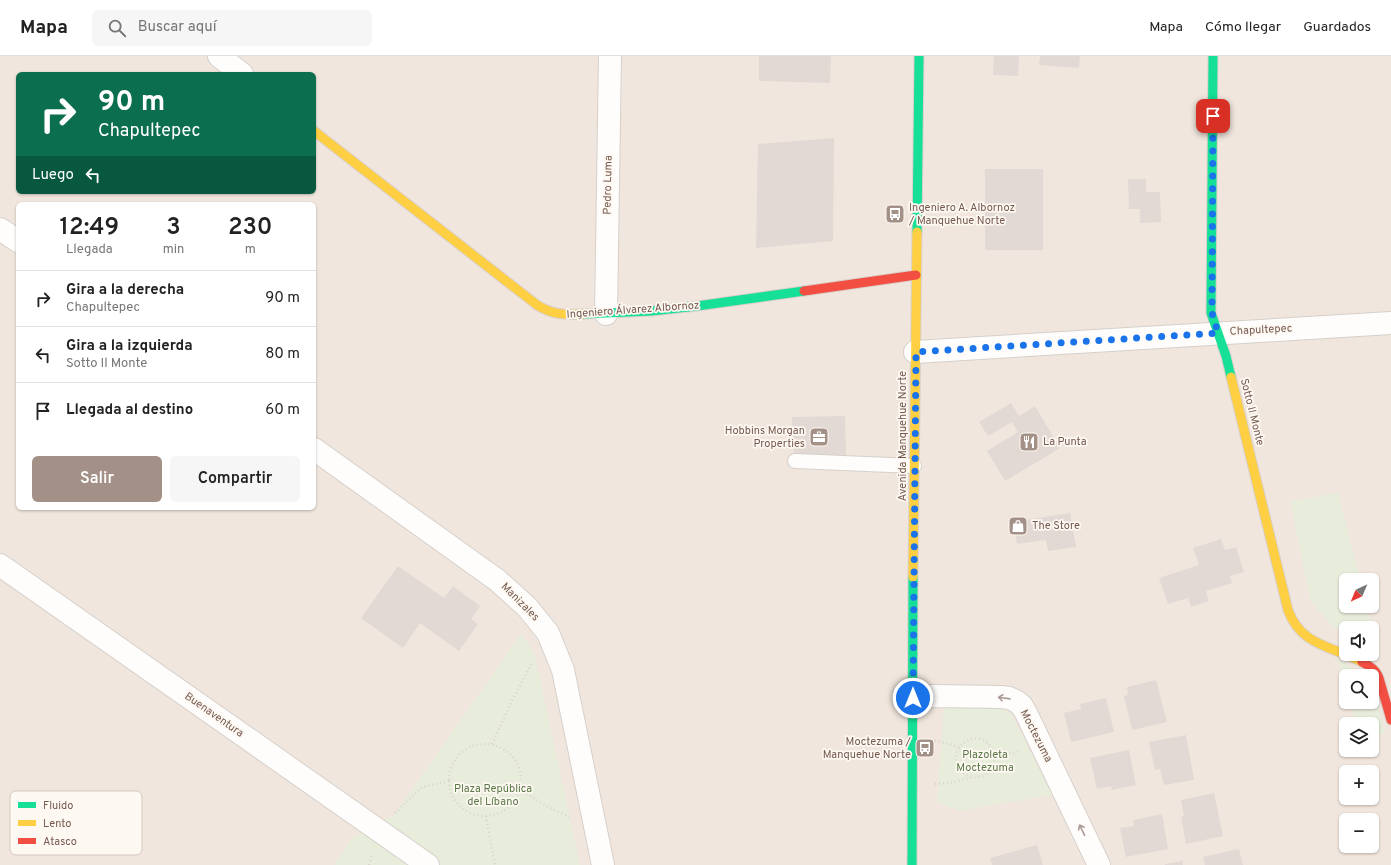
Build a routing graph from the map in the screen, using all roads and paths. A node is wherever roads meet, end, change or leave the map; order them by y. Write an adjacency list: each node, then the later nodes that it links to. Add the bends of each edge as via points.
1 (219, 56): 5 (street)
2 (610, 56): 10 (street, Pedro Luma)
3 (919, 56): 9 (street, Avenida Manquehue Norte)
4 (1214, 56): 12 (street, Sotto Il Monte, via 1212,313)
5 (239, 72)
6 (316, 132): 10 (street, Ingeniero Álvarez Albornoz, via 537,305 549,312 563,315)
7 (0, 229): 8 (street)
8 (16, 240)
9 (916, 275): 10 (street, Ingeniero Álvarez Albornoz, via 697,306); 13 (street, Avenida Manquehue Norte)
10 (606, 314)
11 (1391, 323): 12 (street, Chapultepec)
12 (1218, 333): 13 (street, Chapultepec); 20 (street, Sotto Il Monte, via 1226,356 1291,619 1309,639 1373,668 1381,684)
13 (916, 352): 16 (street, Avenida Manquehue Norte)
14 (316, 450): 18 (street, Manizales, via 497,580 527,606)
15 (795, 461): 16 (lane)
16 (914, 466): 19 (street, Avenida Manquehue Norte)
17 (0, 565): 29 (street, Buenaventura)
18 (548, 633): 22 (path); 30 (street, Manizales, via 563,670)
19 (913, 698): 34 (street, Avenida Manquehue Norte); 35 (street, Moctezuma, one-way to 19, via 1022,706 1016,701 1001,697)
20 (1391, 720)
21 (935, 740): 23 (path)
22 (492, 744): 25 (path, via 480,744 458,755 452,765); 27 (path, via 503,748 512,756 521,777)
23 (959, 747): 24 (path, via 956,753 957,766 965,775); 24 (path, via 964,742 976,739 988,744 992,750 994,758 990,771 978,777)
24 (971, 777): 26 (path)
25 (449, 781): 28 (path, via 454,799 463,808 474,814); 29 (path, via 422,787)
26 (954, 782)
27 (520, 789): 28 (path, via 515,800 507,808 497,814); 30 (path, via 546,806)
28 (486, 816): 32 (path)
29 (379, 830): 31 (street, Buenaventura)
30 (596, 830): 33 (street, Manizales)
31 (428, 865)
32 (495, 865)
33 (603, 865)
34 (912, 865)
35 (1100, 865)

